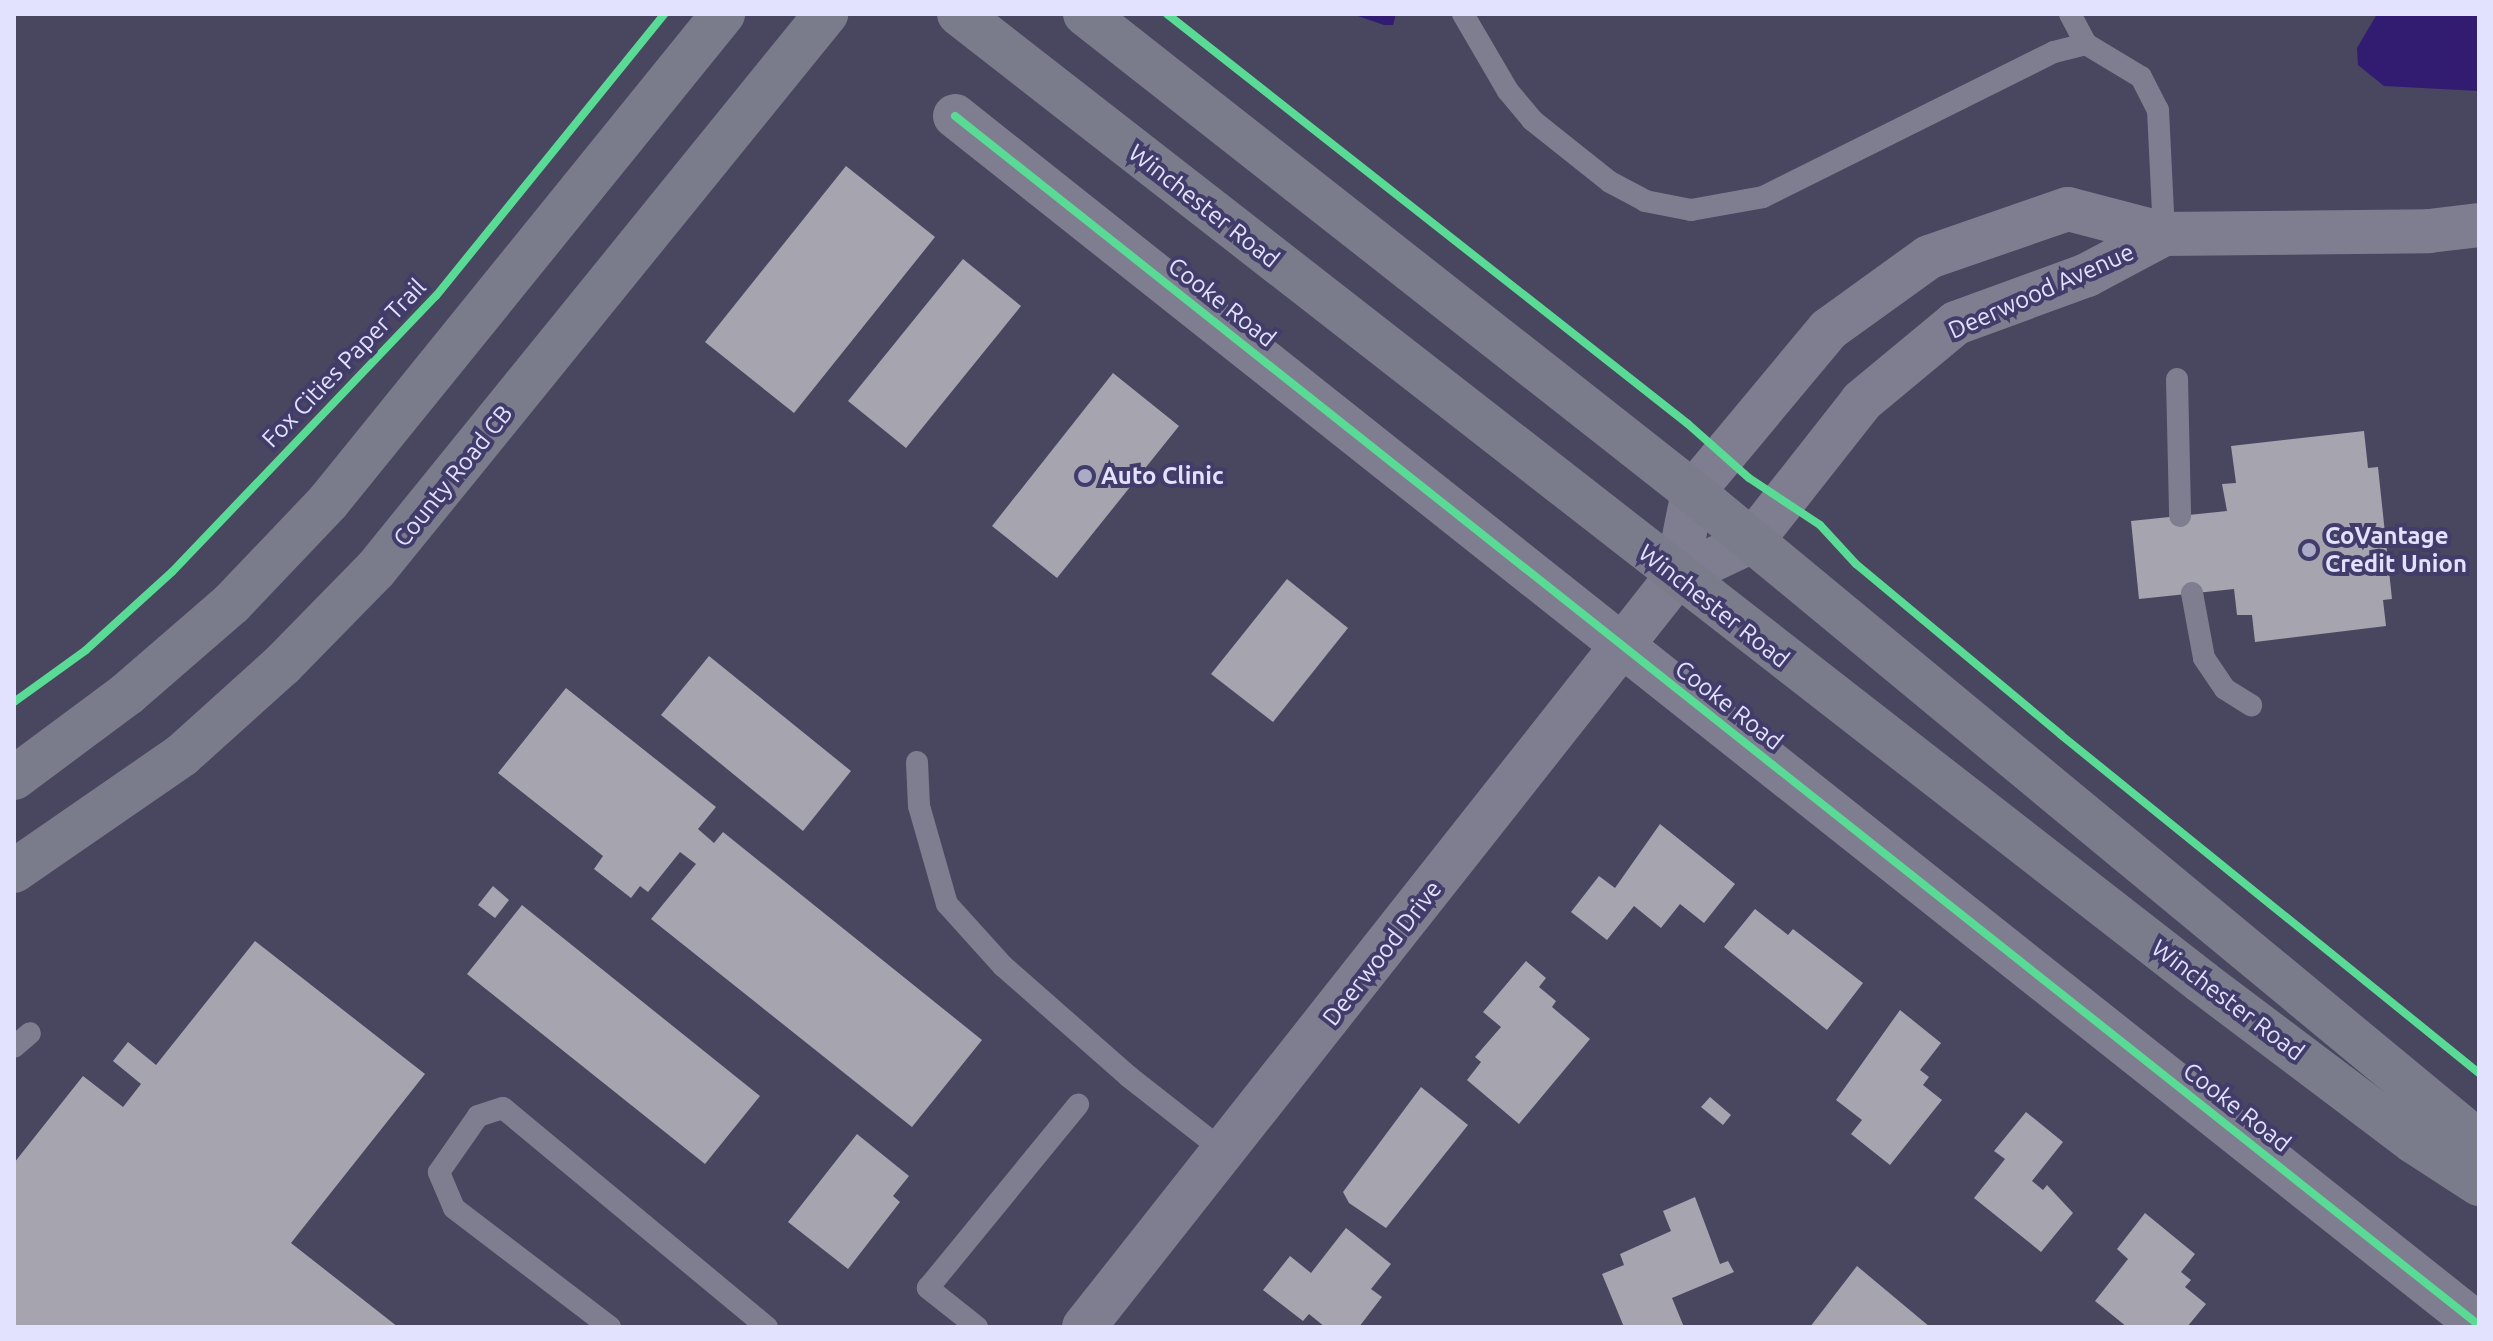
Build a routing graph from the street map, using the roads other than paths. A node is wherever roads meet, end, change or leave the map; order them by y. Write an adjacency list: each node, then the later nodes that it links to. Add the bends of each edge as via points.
1 (723, 14): 20 (main road, via 328,502 231,604 127,694)
2 (826, 14): 21 (main road, County Road CB, via 376,569 282,665 182,755)
3 (959, 14): 15 (main road, Winchester Road)
4 (1085, 14): 12 (main road, Winchester Road)
5 (1463, 14): 7 (lane, via 1508,91 1532,120 1610,182 1645,201 1691,210 1763,197 2040,58)
6 (2070, 14): 7 (lane)
7 (2086, 44): 10 (lane, via 2141,77 2158,110)
8 (955, 116): 17 (street, Cooke Road)
9 (2479, 225): 10 (street, Deerwood Avenue, via 2429,231)
10 (2164, 234): 12 (street, Deerwood Avenue, via 2068,209 1929,257 1862,303 1800,357); 14 (street, Deerwood Avenue, via 2087,275 1956,323 1913,354 1862,401)
11 (2177, 379): 13 (lane)
12 (1693, 492): 14 (main road, Winchester Road); 15 (street, Deerwood Avenue)
13 (2180, 516)
14 (1752, 541): 15 (street, Deerwood Avenue); 23 (main road, Winchester Road)
15 (1676, 577): 17 (street, Deerwood Drive); 25 (main road, Winchester Road, via 2202,982 2413,1141)
16 (2192, 593): 18 (lane, via 2204,658 2225,689)
17 (1624, 646): 24 (street, Deerwood Drive); 27 (street, Cooke Road)
18 (2251, 705)
19 (917, 762): 24 (lane, via 919,806 947,904 1003,966 1128,1076)
20 (14, 778)
21 (14, 871)
22 (1078, 1105): 30 (lane, via 928,1288)
23 (2479, 1142)
24 (1225, 1152): 26 (street, Deerwood Drive)
25 (2479, 1184)
26 (1097, 1322)
27 (2479, 1325)
28 (610, 1327): 29 (lane, via 454,1208 439,1172 478,1116 503,1108)
29 (767, 1327)
30 (977, 1327)

